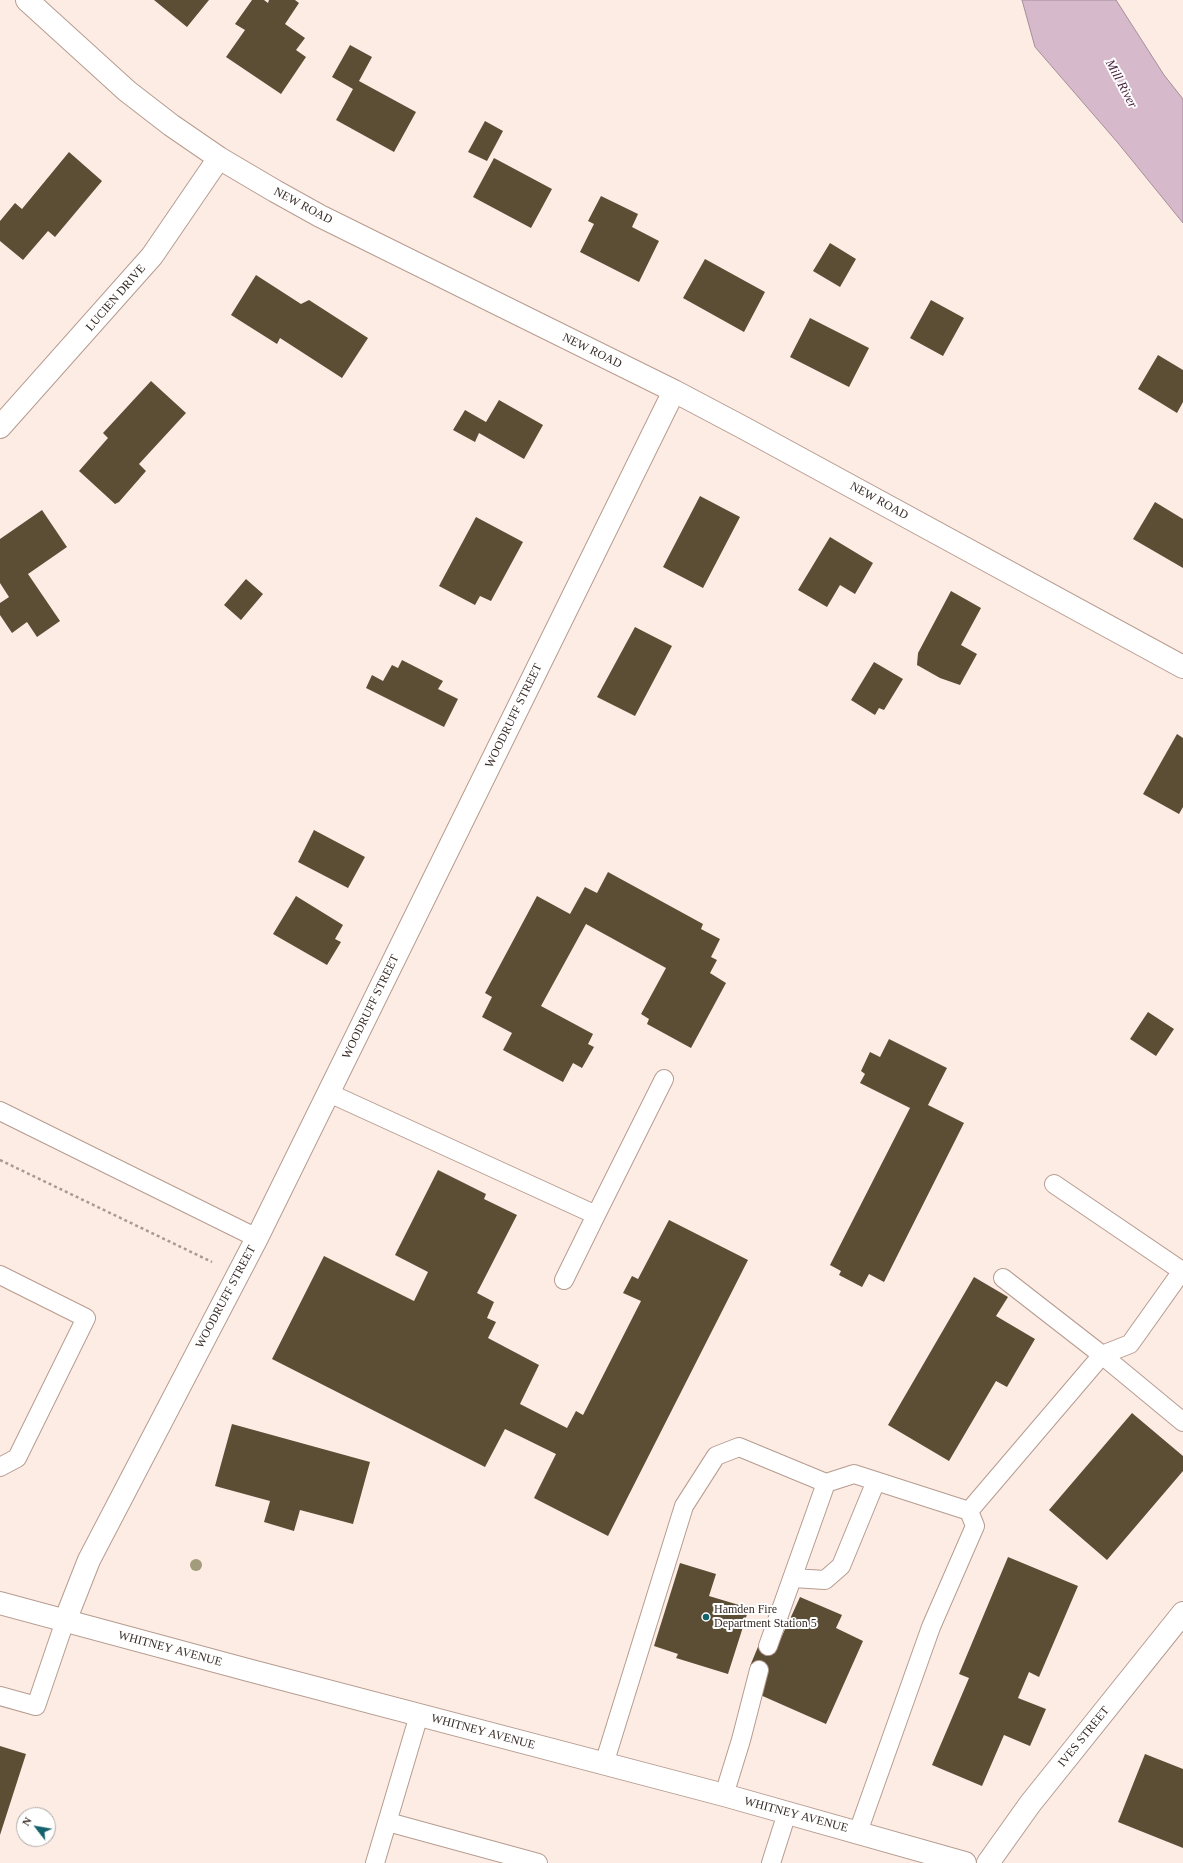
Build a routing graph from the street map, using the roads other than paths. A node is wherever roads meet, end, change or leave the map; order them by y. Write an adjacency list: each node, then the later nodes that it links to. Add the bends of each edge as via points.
1 (27, 0): 2 (main road, NEW ROAD, via 127,91)
2 (219, 158): 3 (main road, NEW ROAD, via 320,216); 4 (main road, LUCIEN DRIVE, via 152,256)
3 (674, 391): 5 (main road, NEW ROAD); 7 (main road, WOODRUFF STREET)
4 (0, 427)
5 (1183, 667)
6 (664, 1079): 10 (lane)
7 (329, 1093): 10 (lane); 11 (main road, WOODRUFF STREET)
8 (0, 1112): 11 (lane)
9 (1054, 1184): 12 (lane)
10 (596, 1215): 15 (lane)
11 (257, 1238): 25 (main road, WOODRUFF STREET, via 89,1560)
12 (1183, 1272): 16 (lane, via 1130,1344)
13 (0, 1275): 18 (lane, via 86,1318 17,1458)
14 (1002, 1278): 16 (lane)
15 (564, 1280)
16 (1102, 1355): 17 (lane); 21 (lane)
17 (1183, 1422)
18 (0, 1467)
19 (876, 1481): 20 (lane, via 854,1474); 21 (lane); 22 (lane, via 841,1566 825,1580)
20 (826, 1483): 22 (lane); 30 (lane, via 739,1447 716,1456 684,1506)
21 (969, 1510): 34 (lane, via 975,1526 931,1627)
22 (793, 1578): 26 (lane)
23 (0, 1603): 25 (main road, WHITNEY AVENUE)
24 (1183, 1613): 39 (main road, IVES STREET, via 1030,1804)
25 (65, 1621): 28 (lane, via 36,1706); 29 (main road, WHITNEY AVENUE)
26 (768, 1646)
27 (759, 1670): 31 (lane)
28 (0, 1696)
29 (420, 1715): 30 (main road, WHITNEY AVENUE); 33 (lane)
30 (604, 1764): 31 (main road, WHITNEY AVENUE)
31 (724, 1795): 32 (main road, WHITNEY AVENUE)
32 (787, 1813): 34 (main road, WHITNEY AVENUE); 37 (lane)
33 (388, 1822): 35 (lane); 36 (lane)
34 (858, 1832): 38 (main road, WHITNEY AVENUE)
35 (375, 1863)
36 (538, 1863)
37 (771, 1863)
38 (965, 1863)
39 (988, 1863)

